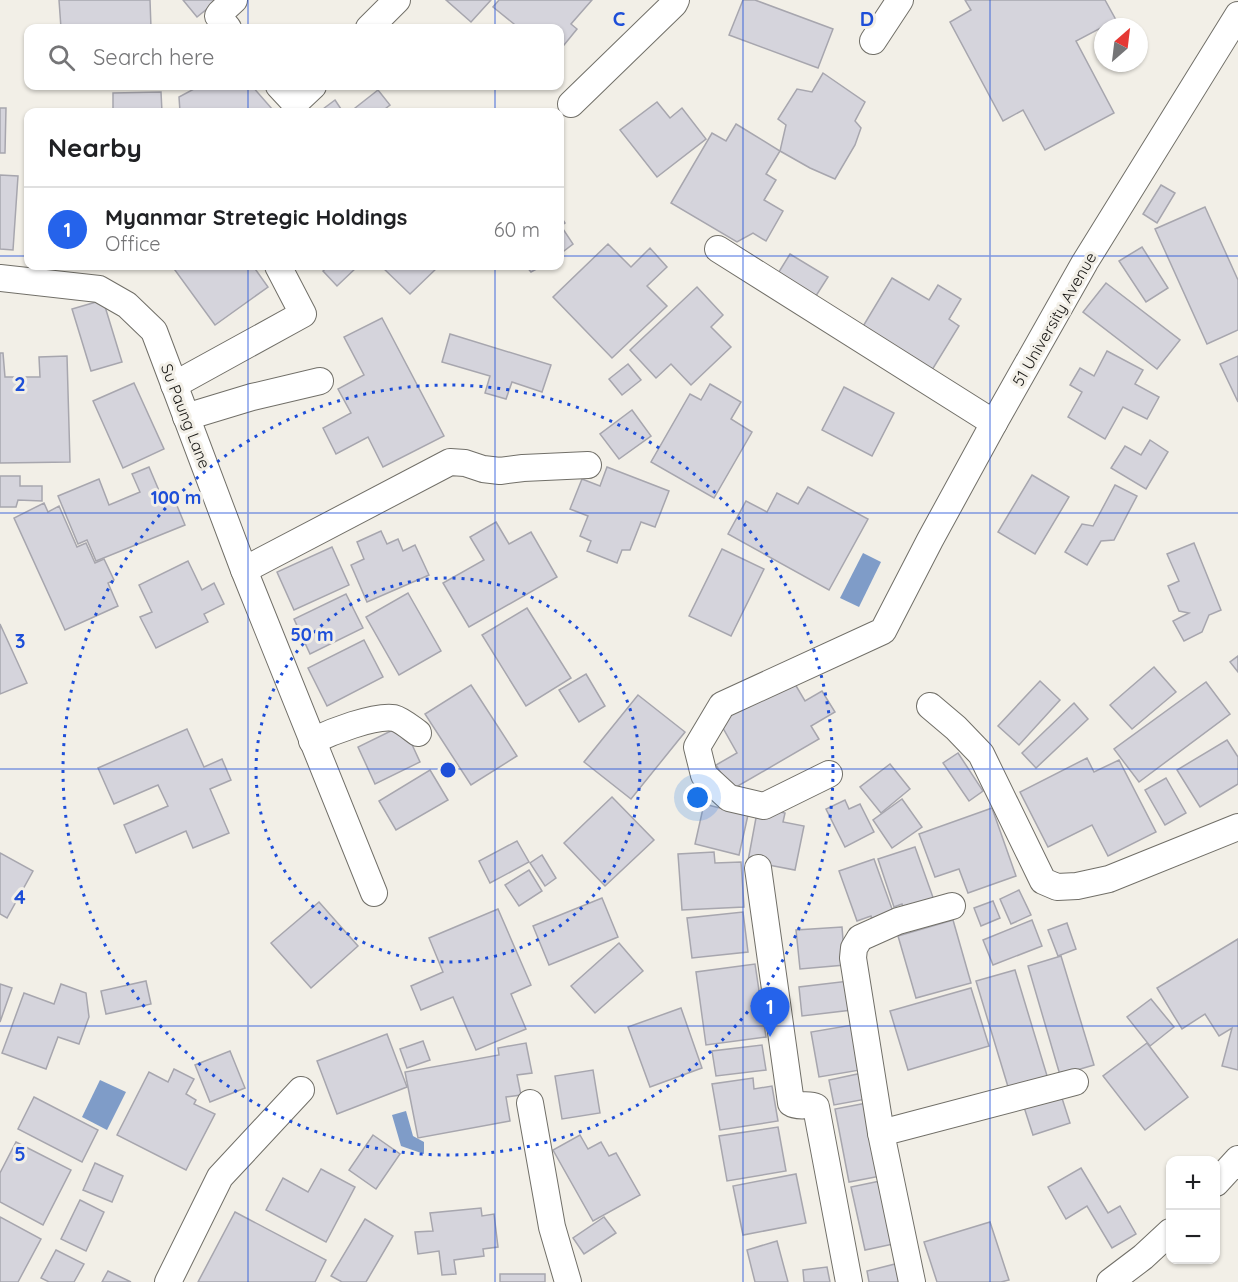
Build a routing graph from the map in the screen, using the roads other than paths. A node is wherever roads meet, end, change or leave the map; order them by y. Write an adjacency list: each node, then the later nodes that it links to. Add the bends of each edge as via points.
1 (234, 0): 6 (street, via 218,16)
2 (397, 0): 7 (street)
3 (676, 0): 11 (street)
4 (900, 0): 8 (street)
5 (1238, 15): 18 (street, 51 University Avenue, via 1085,262)
6 (225, 24)
7 (373, 24)
8 (873, 41)
9 (283, 90): 10 (street, via 296,102)
10 (309, 90)
11 (571, 104)
12 (718, 249): 18 (street)
13 (280, 270): 16 (street, via 303,314)
14 (0, 279): 16 (street, Su Paung Lane, via 99,289 127,305 154,332)
15 (320, 381): 17 (street)
16 (174, 385): 17 (street, Su Paung Lane)
17 (186, 417): 20 (street, Su Paung Lane)
18 (994, 423): 24 (street, 51 University Avenue, via 883,631 722,705 697,747 704,775 729,798 764,806)
19 (588, 465): 20 (street, via 500,471 450,462)
20 (244, 570): 23 (street, Su Paung Lane)
21 (930, 706): 25 (street, via 981,754 1043,881 1057,887 1108,879)
22 (418, 733): 23 (street, via 396,718 384,718 333,730)
23 (312, 741): 27 (street, Su Paung Lane)
24 (829, 774)
25 (1238, 827)
26 (758, 868): 38 (street, via 791,1103 816,1107)
27 (374, 893)
28 (952, 906): 32 (street, via 879,929 860,938 854,948)
29 (1075, 1082): 32 (street)
30 (301, 1090): 36 (street, via 220,1177)
31 (530, 1103): 37 (street, via 552,1227)
32 (881, 1133): 39 (street)
33 (1238, 1159): 34 (street)
34 (1220, 1178)
35 (1166, 1236): 40 (street)
36 (168, 1282)
37 (568, 1282)
38 (849, 1282)
39 (912, 1282)
40 (1110, 1282)

